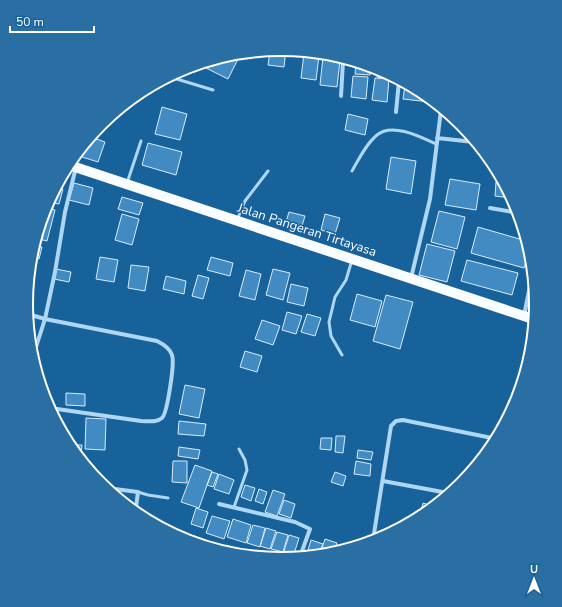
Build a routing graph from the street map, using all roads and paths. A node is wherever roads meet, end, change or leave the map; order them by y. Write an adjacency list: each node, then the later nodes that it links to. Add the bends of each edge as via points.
1 (343, 63): 5 (street)
2 (176, 79): 4 (lane)
3 (399, 85): 6 (street)
4 (213, 90)
5 (341, 96)
6 (396, 112)
7 (440, 114): 8 (street)
8 (437, 138): 10 (street); 11 (street)
9 (141, 141): 16 (lane)
10 (468, 141)
11 (436, 144): 15 (lane, via 411,133 386,130 377,134); 21 (street, via 430,199)
12 (74, 166): 16 (main road, Jalan Pangeran Tirtayasa)
13 (74, 168): 24 (street)
14 (268, 171): 19 (lane, via 245,201)
15 (352, 171)
16 (126, 184): 19 (main road, Jalan Pangeran Tirtayasa)
17 (490, 208): 18 (street)
18 (511, 212)
19 (237, 221): 20 (main road, Jalan Pangeran Tirtayasa)
20 (352, 259): 21 (main road, Jalan Pangeran Tirtayasa); 26 (lane, via 346,280 335,297 330,322 331,336)
21 (411, 279): 23 (main road, Jalan Pangeran Tirtayasa)
22 (34, 316): 24 (street)
23 (528, 318)
24 (44, 319): 25 (street); 27 (street, via 157,341 164,344 172,355 172,374 164,416 160,420 141,421)
25 (37, 345)
26 (342, 355)
27 (57, 409)
28 (489, 437): 30 (street, via 403,420 396,421 391,426)
29 (239, 449): 37 (lane, via 247,470)
30 (383, 481): 33 (street); 38 (street)
31 (116, 489): 32 (street)
32 (138, 492): 34 (lane); 36 (street)
33 (442, 492)
34 (168, 498)
35 (218, 504): 37 (street)
36 (136, 505)
37 (234, 507): 39 (street, via 295,522 310,529)
38 (374, 534)
39 (302, 550)

